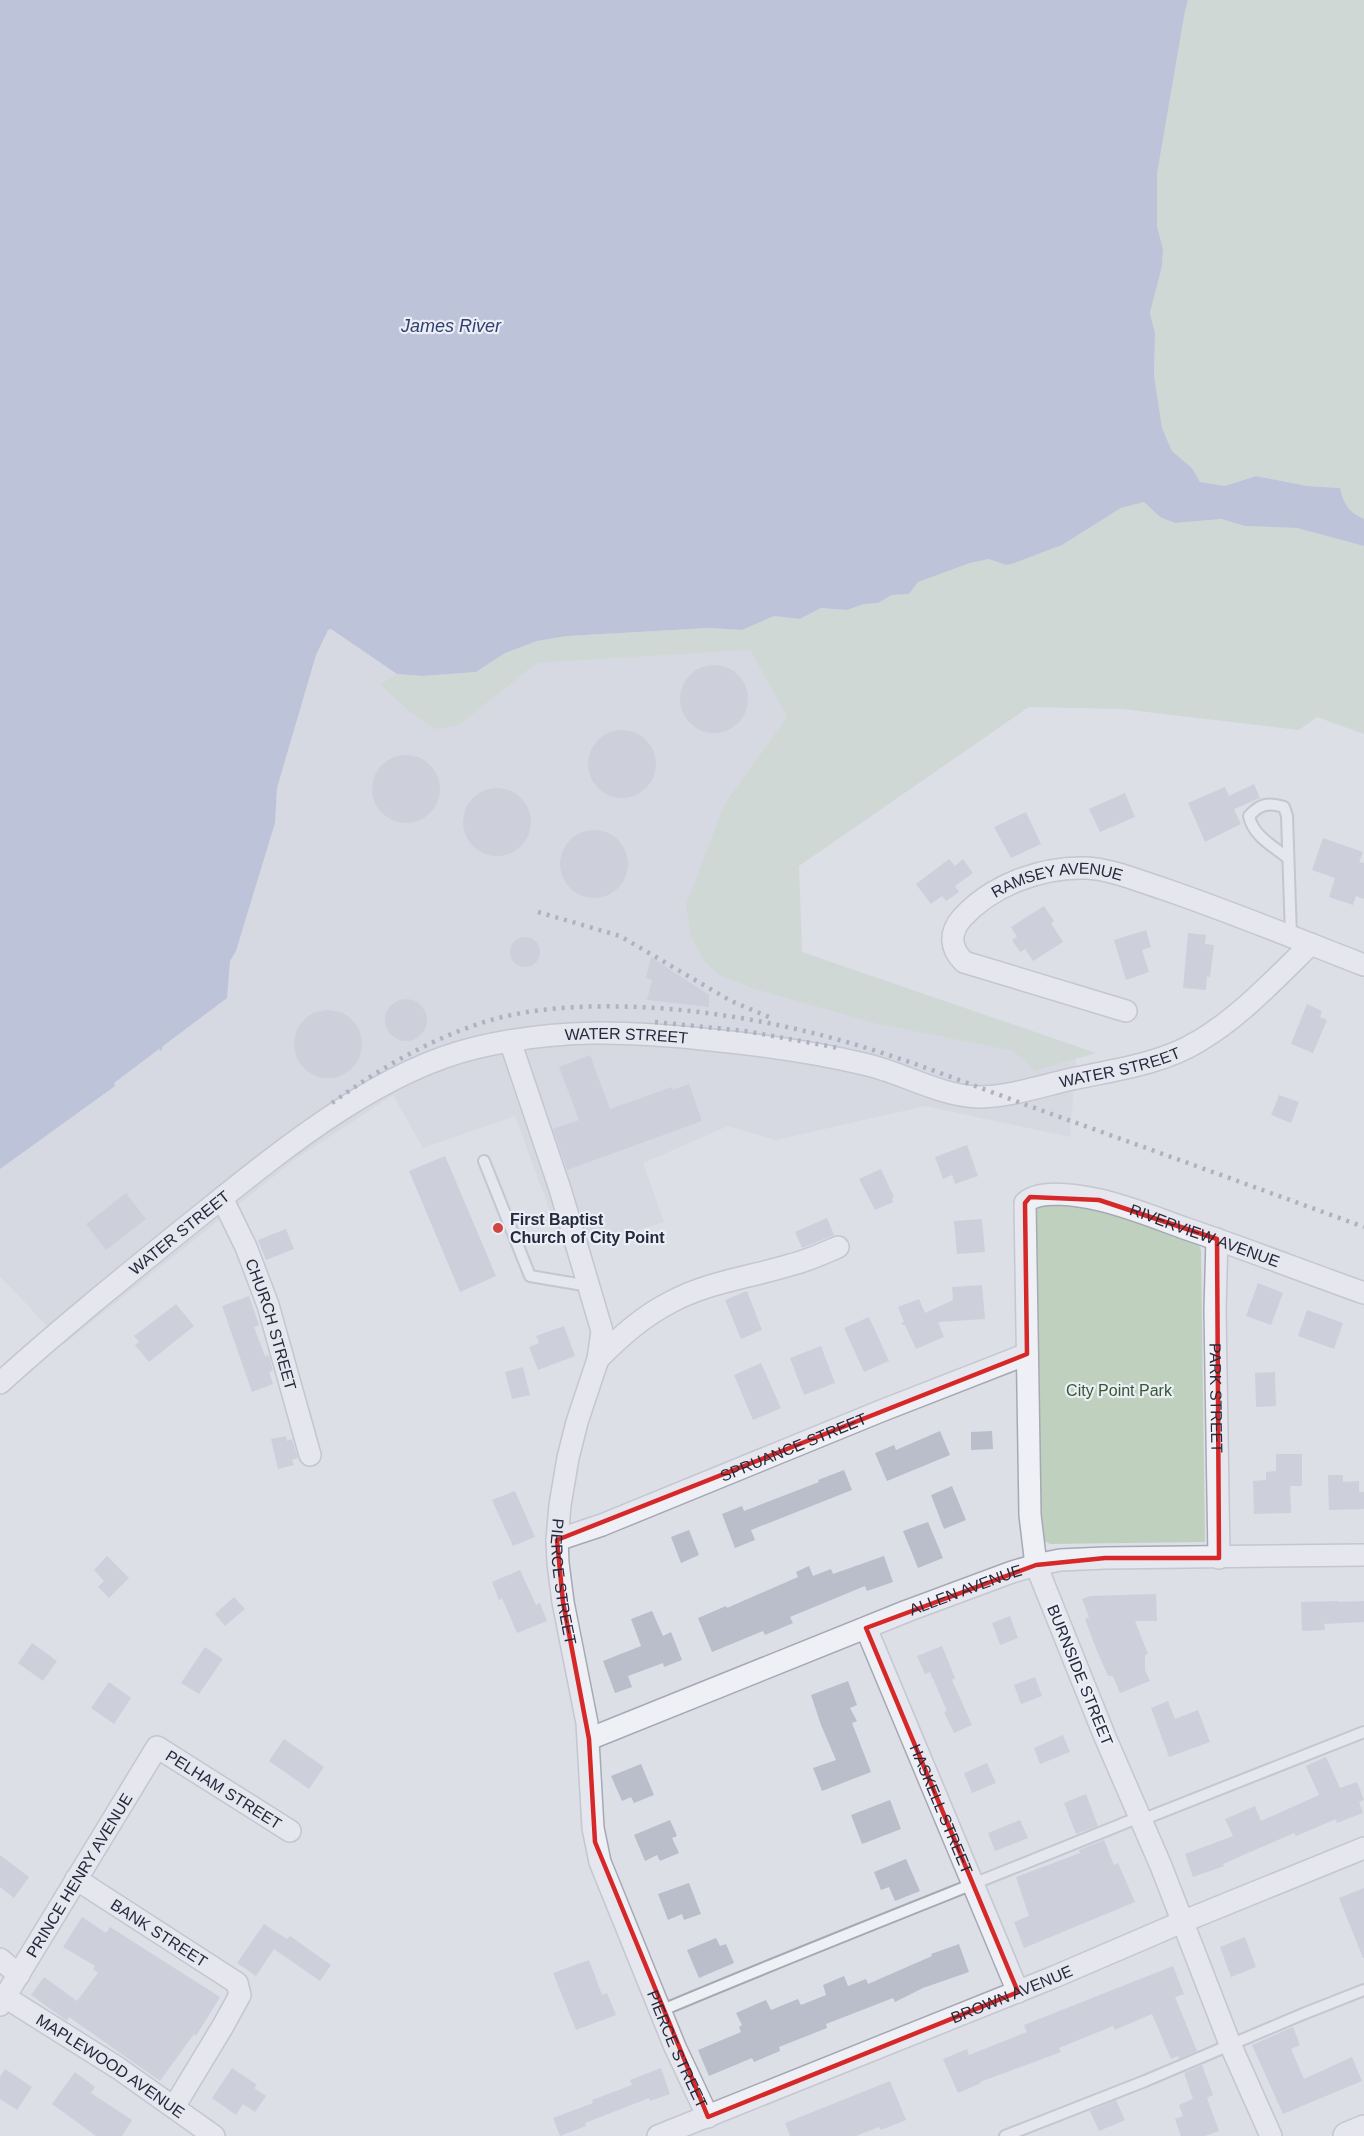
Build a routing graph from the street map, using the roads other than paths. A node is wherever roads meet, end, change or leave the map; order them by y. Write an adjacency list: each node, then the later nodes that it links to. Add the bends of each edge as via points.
1 (1288, 858): 1 (lane, via 1284,807 1258,806 1249,816 1251,825); 2 (lane)
2 (1291, 936): 3 (street, RAMSEY AVENUE); 5 (street, RAMSEY AVENUE, via 1196,900 1088,868 1038,873 1006,886 985,897 954,927 953,947 964,962)
3 (1311, 944): 4 (street, RAMSEY AVENUE); 6 (street, WATER STREET, via 1198,1042 1150,1062 1001,1096 974,1097 866,1064 761,1045 640,1033 559,1034)
4 (1364, 965)
5 (1126, 1011)
6 (510, 1041): 9 (street, WATER STREET, via 471,1049 383,1084 322,1122); 12 (street, PIERCE STREET)
7 (484, 1161): 12 (lane, via 530,1276)
8 (1041, 1195): 10 (street, RIVERVIEW AVENUE, via 1099,1200); 14 (street, BURNSIDE STREET, via 1030,1197 1025,1203)
9 (222, 1198): 16 (street, WATER STREET, via 62,1327); 17 (street, CHURCH STREET, via 268,1305)
10 (1217, 1239): 13 (street, RIVERVIEW AVENUE); 20 (street, PARK STREET)
11 (838, 1247): 15 (street, via 672,1301 652,1312)
12 (590, 1286): 15 (street, PIERCE STREET, via 602,1331)
13 (1364, 1293)
14 (1027, 1354): 18 (street, SPRUANCE STREET); 21 (street, BURNSIDE STREET, via 1030,1515)
15 (598, 1359): 18 (street, PIERCE STREET, via 568,1458)
16 (0, 1383)
17 (310, 1455)
18 (557, 1540): 24 (street, PIERCE STREET, via 563,1602)
19 (1364, 1555): 20 (street, ALLEN AVENUE)
20 (1219, 1558): 21 (street, ALLEN AVENUE, via 1105,1558)
21 (1036, 1565): 22 (street, ALLEN AVENUE); 26 (street, BURNSIDE STREET)
22 (867, 1628): 24 (street, ALLEN AVENUE); 30 (street, HASKELL STREET)
23 (1364, 1732): 26 (lane)
24 (589, 1739): 37 (street, PIERCE STREET, via 595,1842 600,1862)
25 (157, 1747): 27 (street, PELHAM STREET); 29 (street, PRINCE HENRY AVENUE)
26 (1140, 1818): 30 (lane); 31 (street, BURNSIDE STREET)
27 (290, 1831)
28 (1364, 1848): 31 (street, BROWN AVENUE)
29 (76, 1879): 33 (street, PRINCE HENRY AVENUE); 39 (street, BANK STREET, via 240,1988 224,2026)
30 (973, 1885): 35 (street, HASKELL STREET); 37 (lane)
31 (1182, 1922): 35 (street, BROWN AVENUE); 38 (street, BURNSIDE STREET)
32 (0, 1959): 33 (street)
33 (19, 1975): 36 (street, PRINCE HENRY AVENUE)
34 (1364, 1990): 38 (lane)
35 (1017, 1992): 40 (street, BROWN AVENUE)
36 (3, 2001): 39 (street, MAPLEWOOD AVENUE, via 118,2068)
37 (660, 2011): 40 (street, PIERCE STREET)
38 (1230, 2044): 44 (lane); 45 (street, BURNSIDE STREET)
39 (174, 2107): 42 (street, MAPLEWOOD AVENUE)
40 (708, 2116): 43 (street, BROWN AVENUE)
41 (1364, 2129): 46 (street)
42 (214, 2136)
43 (658, 2136)
44 (1005, 2136)
45 (1271, 2136)
46 (1347, 2136)

